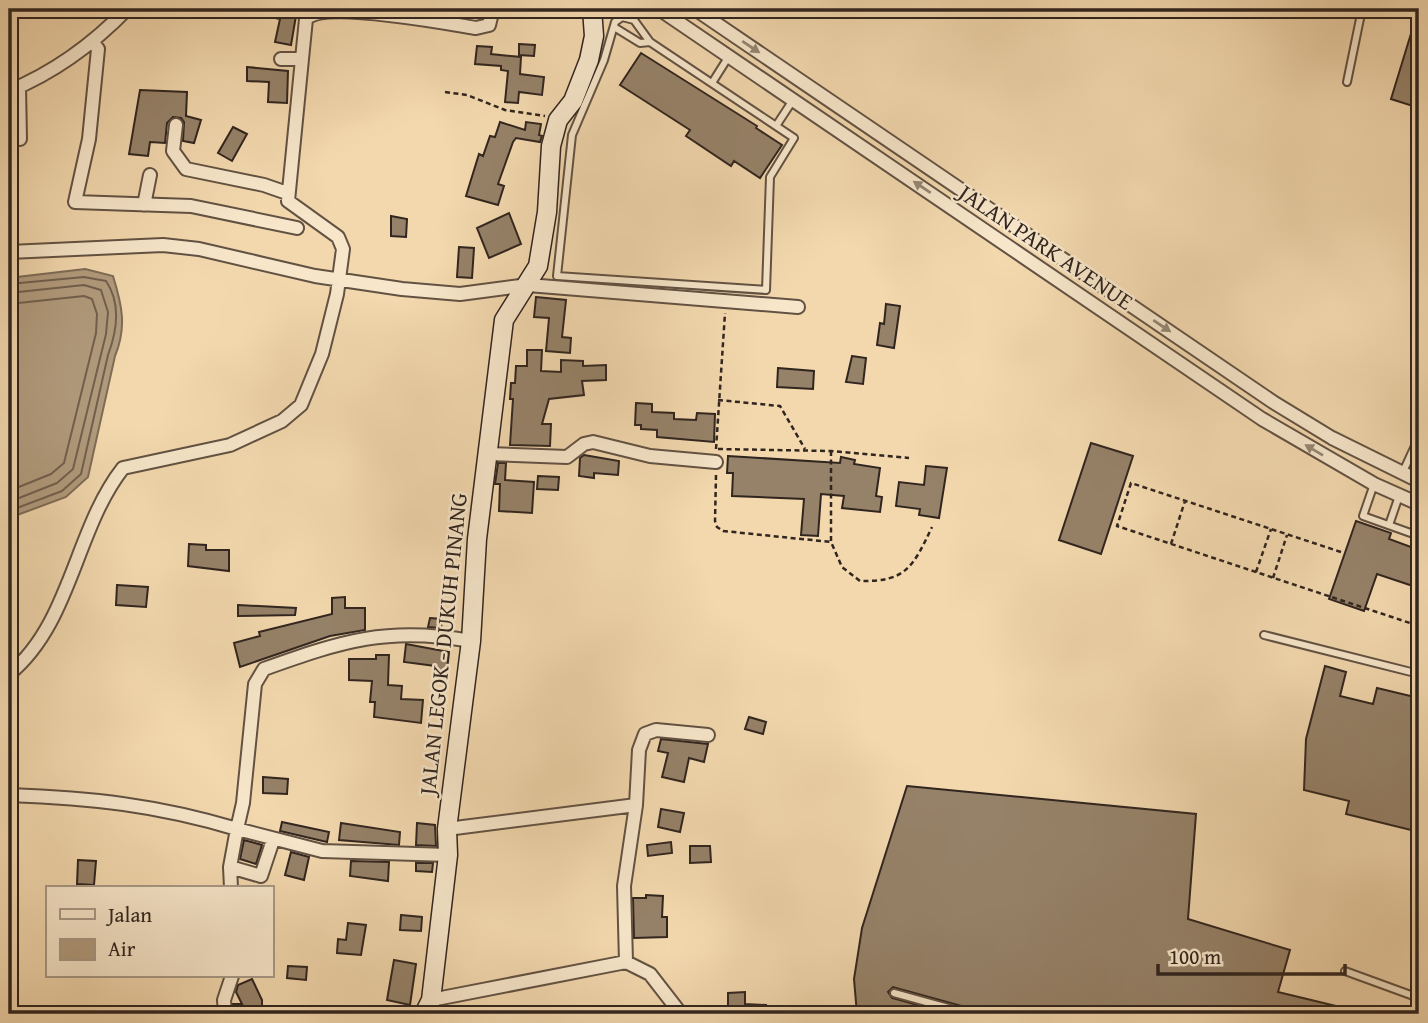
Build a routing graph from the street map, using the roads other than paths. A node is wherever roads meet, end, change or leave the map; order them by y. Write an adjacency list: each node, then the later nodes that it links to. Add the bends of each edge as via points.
1 (127, 9): 8 (street)
2 (493, 9): 11 (street, via 489,25 476,29 376,13 315,12 306,19)
3 (592, 9): 26 (street, JALAN LEGOK - DUKUH PINANG, via 594,36 589,60 572,101 558,120 551,146 541,254)
4 (659, 9): 10 (street, JALAN PARK AVENUE)
5 (695, 9): 31 (street, JALAN PARK AVENUE, one-way to 31, via 1273,402)
6 (1362, 9): 13 (lane)
7 (614, 27): 9 (lane, via 640,43); 9 (lane, via 622,17 634,20); 18 (lane, via 572,135 557,276 766,290 770,177 794,138)
8 (92, 41): 15 (street); 22 (street, via 97,49 89,139 75,202)
9 (650, 42): 14 (lane)
10 (729, 57): 14 (lane); 16 (street, JALAN PARK AVENUE)
11 (302, 58): 12 (street); 21 (street)
12 (281, 59)
13 (1347, 82)
14 (712, 83): 18 (lane)
15 (14, 89): 19 (street)
16 (793, 100): 18 (lane); 34 (street, JALAN PARK AVENUE, one-way to 16, via 1262,419)
17 (176, 125): 21 (street, via 173,151 186,169)
18 (776, 126)
19 (20, 139)
20 (150, 175): 22 (street)
21 (287, 193): 25 (street, via 288,201 338,237 343,249)
22 (144, 205): 23 (street, via 191,206)
23 (297, 228)
24 (9, 252): 25 (street, via 163,245)
25 (340, 280): 26 (street, via 460,294); 41 (street, via 322,354 301,405 282,421 230,445 123,468 96,516 41,640)
26 (528, 285): 27 (street); 29 (street, JALAN LEGOK - DUKUH PINANG, via 504,320)
27 (798, 307)
28 (1419, 437): 32 (lane)
29 (489, 454): 30 (street, via 567,457 593,442 650,456); 40 (street, JALAN LEGOK - DUKUH PINANG, via 477,539)
30 (716, 456)
31 (1380, 464): 32 (street, JALAN PARK AVENUE); 34 (street)
32 (1402, 474): 33 (street, JALAN PARK AVENUE); 35 (street)
33 (1419, 481)
34 (1374, 484): 35 (street, JALAN PARK AVENUE); 37 (lane, via 1363,516)
35 (1396, 494): 36 (street, JALAN PARK AVENUE); 37 (lane)
36 (1419, 504)
37 (1389, 525): 38 (lane)
38 (1419, 536)
39 (1264, 635): 42 (lane)
40 (471, 641): 46 (street, via 394,633 347,640 329,650 264,669 255,684 243,803); 47 (street, JALAN LEGOK - DUKUH PINANG)
41 (9, 674)
42 (1419, 674)
43 (708, 735): 45 (street, via 656,730 645,734 639,750)
44 (9, 795): 46 (street, via 174,810)
45 (636, 805): 47 (street); 52 (street, via 624,886)
46 (236, 829): 48 (street); 50 (street)
47 (447, 829): 49 (street, JALAN LEGOK - DUKUH PINANG)
48 (273, 840): 49 (street, via 322,851); 50 (street, via 261,876)
49 (448, 855): 57 (street, JALAN LEGOK - DUKUH PINANG)
50 (230, 867): 51 (street)
51 (231, 886)
52 (626, 962): 57 (street); 59 (street, via 650,974)
53 (1345, 971): 56 (lane)
54 (231, 978): 58 (street)
55 (894, 993): 60 (lane)
56 (1419, 998)
57 (428, 1007)
58 (225, 1014)
59 (681, 1014)
60 (970, 1014)

